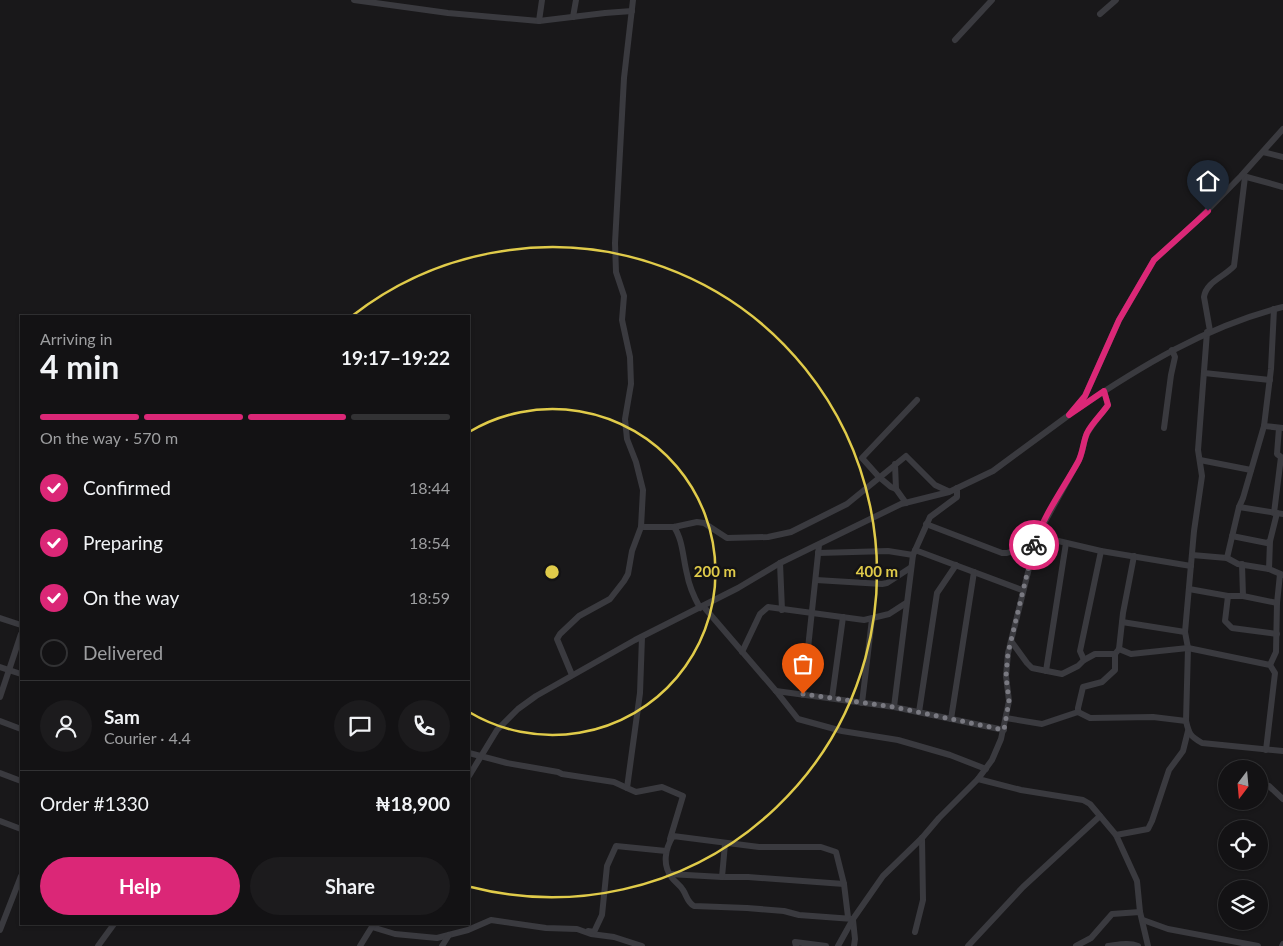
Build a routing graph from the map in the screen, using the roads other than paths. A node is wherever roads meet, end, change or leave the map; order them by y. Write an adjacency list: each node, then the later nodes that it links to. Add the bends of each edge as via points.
1 (354, 0): 10 (street)
2 (542, 0): 10 (street)
3 (576, 0): 9 (street)
4 (633, 0): 7 (street)
5 (992, 0): 11 (street)
6 (1116, 0): 8 (street)
7 (632, 11): 9 (street); 41 (street, via 624,78 615,243 616,272 624,296 622,320 630,357 627,439 643,490)
8 (1100, 14)
9 (573, 17): 10 (street)
10 (539, 21)
11 (955, 40)
12 (1283, 129): 13 (street)
13 (1263, 152): 14 (street); 15 (street)
14 (1283, 157)
15 (1244, 176): 16 (street); 19 (street, via 1234,266 1205,292); 25 (street, via 1154,260 1119,320 1085,396)
16 (1283, 187)
17 (1283, 307): 18 (street)
18 (1274, 309): 19 (street); 22 (street)
19 (1208, 332): 20 (street); 21 (street)
20 (1172, 350): 23 (street); 27 (street, via 1175,357)
21 (1204, 373): 22 (street); 30 (street)
22 (1270, 380): 26 (street)
23 (1104, 391): 25 (street); 43 (street, via 1108,405 1090,428 1079,460)
24 (917, 400): 33 (street, via 863,455 863,460)
25 (1069, 415): 34 (street, via 993,471)
26 (1264, 426): 28 (street); 32 (street)
27 (1164, 428)
28 (1281, 428): 29 (street, via 1278,454)
29 (1282, 457): 39 (street)
30 (1200, 460): 32 (street); 52 (street, via 1202,476)
31 (895, 464): 33 (street); 35 (street); 36 (street, via 907,456 935,485)
32 (1251, 470): 38 (street)
33 (880, 477): 35 (street); 42 (street, via 847,504 791,532 768,537 727,538 704,523)
34 (957, 488): 36 (street); 40 (street, via 957,496 930,517)
35 (896, 489): 37 (street)
36 (949, 492): 37 (street)
37 (906, 503): 48 (street)
38 (1239, 507): 39 (street); 44 (street)
39 (1278, 513): 45 (street)
40 (926, 524): 47 (street, via 1002,553); 50 (street)
41 (641, 527): 42 (street); 92 (street, via 624,580 606,602 579,616 557,639)
42 (674, 527): 70 (street, via 693,595)
43 (1037, 536): 46 (street); 47 (street)
44 (1232, 536): 45 (street); 54 (street)
45 (1270, 541): 60 (street)
46 (1066, 543): 49 (street); 90 (street)
47 (1035, 544): 65 (street)
48 (819, 545): 51 (street); 55 (street)
49 (1101, 551): 53 (street); 86 (street, via 1080,651)
50 (914, 552): 51 (street); 57 (street); 59 (street)
51 (818, 553): 63 (street)
52 (1192, 555): 54 (street); 58 (street)
53 (1134, 556): 58 (street); 76 (street)
54 (1227, 558): 56 (street)
55 (780, 563): 70 (street); 71 (street)
56 (1242, 564): 60 (street); 67 (street)
57 (956, 565): 61 (street); 99 (street, via 937,593)
58 (1191, 566): 64 (street)
59 (910, 568): 63 (street, via 882,584); 68 (street)
60 (1269, 569): 62 (street)
61 (974, 572): 65 (street); 102 (street)
62 (1282, 574): 69 (street)
63 (816, 580): 72 (street)
64 (1189, 589): 66 (street); 78 (street)
65 (1022, 590): 82 (street)
66 (1228, 596): 67 (street); 79 (street, via 1225,621 1229,626)
67 (1242, 596): 69 (street)
68 (906, 602): 75 (street, via 889,614); 98 (street)
69 (1277, 603): 79 (street)
70 (702, 607): 81 (street); 85 (street)
71 (782, 610): 72 (street); 85 (street, via 768,607 760,614)
72 (812, 613): 73 (street); 94 (street)
73 (843, 617): 75 (street); 96 (street)
74 (0, 618): 77 (street)
75 (872, 619): 97 (street)
76 (1122, 622): 78 (street); 84 (street)
77 (20, 625)
78 (1185, 632): 83 (street)
79 (1277, 634): 87 (street, via 1276,652)
80 (20, 637): 89 (street)
81 (642, 637): 92 (street); 118 (street, via 640,694)
82 (1011, 641): 90 (street, via 1032,668); 101 (street, via 1006,676 1009,701)
83 (1188, 648): 84 (street, via 1131,654); 87 (street); 104 (street)
84 (1117, 651): 86 (street, via 1095,654); 100 (street, via 1115,670 1102,682 1083,687)
85 (742, 652): 93 (street)
86 (1084, 660): 90 (street, via 1062,674)
87 (1270, 665): 108 (street, via 1275,673)
88 (0, 666): 89 (street)
89 (9, 670): 91 (street); 95 (street)
90 (1046, 671)
91 (20, 674)
92 (572, 675): 111 (street, via 518,710 497,730)
93 (776, 691): 94 (street); 112 (street, via 798,719 842,731 898,740)
94 (803, 694): 96 (street)
95 (0, 697)
96 (832, 698): 97 (street)
97 (862, 703): 98 (street)
98 (894, 707): 99 (street)
99 (920, 712): 102 (street)
100 (1078, 712): 101 (street, via 1042,724); 104 (street, via 1090,718 1153,717)
101 (1006, 718): 106 (street)
102 (951, 719): 106 (street)
103 (0, 721): 105 (street)
104 (1186, 721): 107 (street)
105 (20, 729)
106 (1004, 730): 112 (street)
107 (1188, 731): 108 (street, via 1202,742); 123 (street, via 1183,752 1169,770 1148,829)
108 (1266, 750): 109 (street)
109 (1283, 751)
110 (470, 754): 111 (street)
111 (480, 757): 114 (street); 118 (street, via 614,782)
112 (986, 769): 115 (street)
113 (0, 773): 116 (street)
114 (470, 774)
115 (978, 779): 120 (street, via 1083,800); 124 (street)
116 (20, 781)
117 (1269, 786): 119 (street)
118 (626, 788): 126 (street, via 636,792 662,787 683,796)
119 (1283, 799)
120 (1100, 816): 123 (street); 151 (street, via 1023,887)
121 (0, 822): 122 (street)
122 (20, 829)
123 (1116, 835): 131 (street, via 1137,881)
124 (922, 838): 132 (street, via 883,876); 139 (street, via 923,900)
125 (725, 844): 126 (street, via 673,836); 128 (street); 130 (street, via 821,847 836,852)
126 (667, 848): 127 (street, via 665,859); 137 (street, via 616,846 607,866 602,915 597,928 594,932)
127 (669, 874): 128 (street); 132 (street, via 694,906)
128 (722, 877): 130 (street)
129 (20, 879): 138 (street)
130 (844, 884): 132 (street)
131 (1140, 912): 133 (street); 152 (street, via 1112,914 1091,938)
132 (851, 918): 149 (street); 150 (street)
133 (1143, 920): 134 (street); 140 (street)
134 (1153, 924): 140 (street); 156 (street)
135 (113, 925): 143 (street)
136 (373, 925): 141 (street, via 387,933 437,938); 144 (street)
137 (577, 929): 141 (street, via 491,920); 146 (street)
138 (0, 930)
139 (916, 932)
140 (1146, 933): 142 (street); 155 (street)
141 (449, 935): 145 (street)
142 (1136, 945): 154 (street)
143 (98, 946)
144 (360, 946)
145 (442, 946)
146 (642, 946)
147 (796, 946): 148 (street, via 795,942)
148 (826, 946)
149 (838, 946)
150 (854, 946)
151 (968, 946)
152 (1076, 946)
153 (1108, 946): 154 (street)
154 (1113, 946)
155 (1148, 946)
156 (1258, 946)

